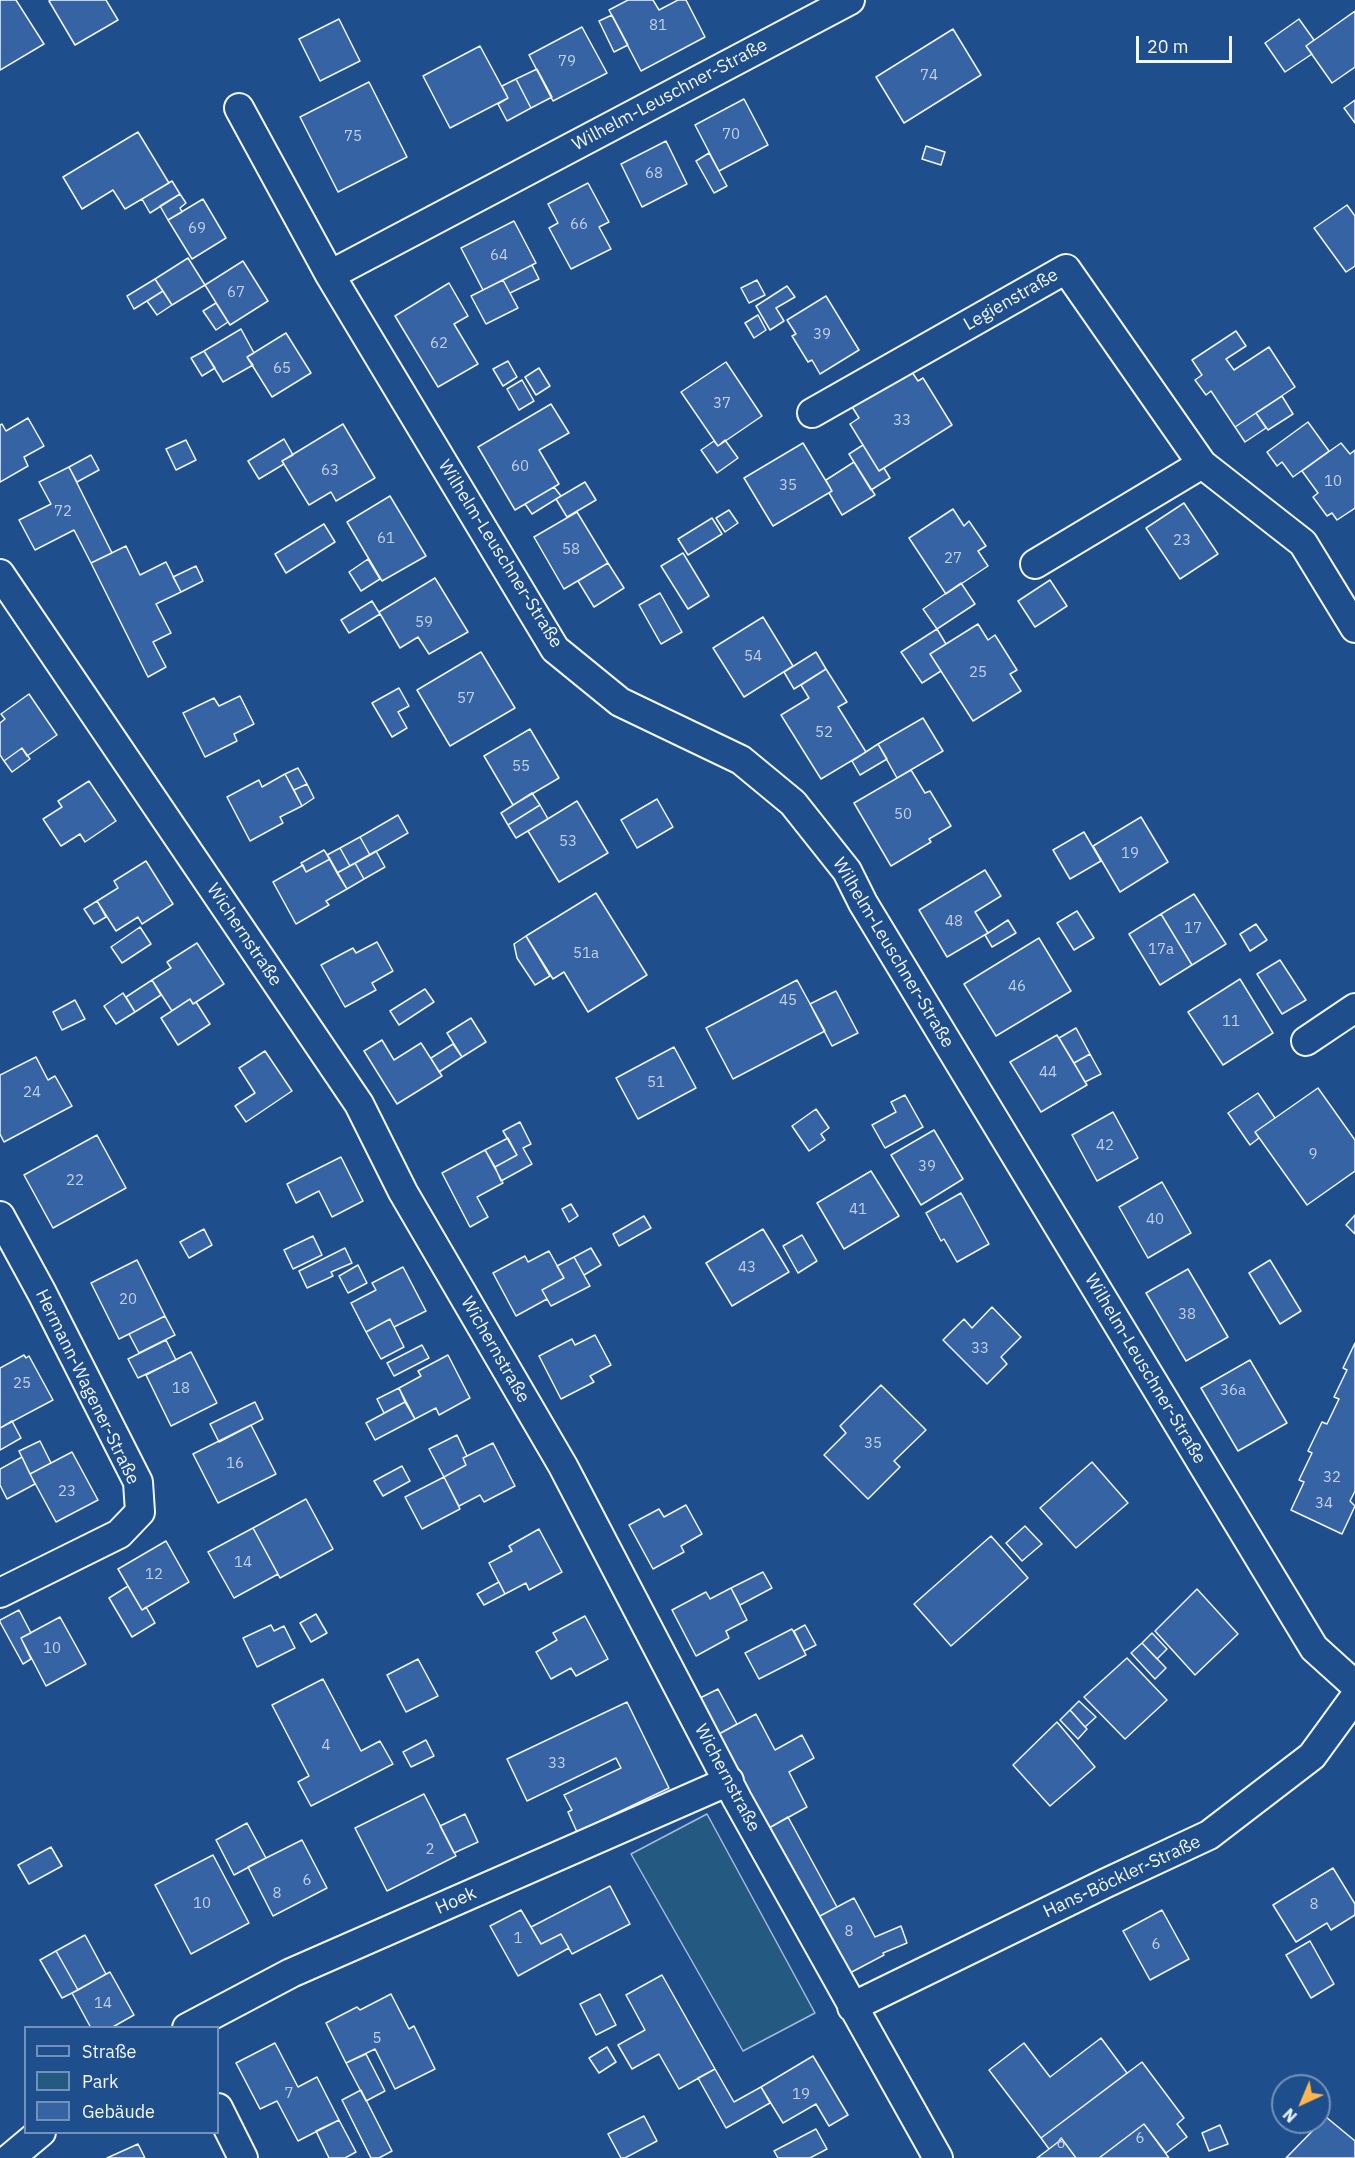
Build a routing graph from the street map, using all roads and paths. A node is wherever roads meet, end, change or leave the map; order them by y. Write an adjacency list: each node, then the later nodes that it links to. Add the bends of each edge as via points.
1 (850, 0): 3 (street, Wilhelm-Leuschner-Straße)
2 (239, 108): 3 (street, Wilhelm-Leuschner-Straße)
3 (330, 275): 13 (street, Wilhelm-Leuschner-Straße, via 555,649 620,702 741,760 793,803 847,871 1314,1648)
4 (812, 414): 5 (street, Legienstraße, via 1066,269)
5 (1202, 464): 6 (street); 8 (street, Legienstraße, via 1303,543)
6 (1035, 564)
7 (0, 574): 15 (street, Wichernstraße, via 359,1104 403,1192 563,1466)
8 (1355, 628)
9 (1355, 1008): 10 (street)
10 (1306, 1041)
11 (0, 1216): 12 (street, Hermann-Wagener-Straße, via 138,1482 140,1512 119,1534)
12 (0, 1593)
13 (1355, 1685)
14 (1355, 1697): 16 (street, Hans-Böckler-Straße, via 1312,1756 1209,1835)
15 (729, 1781): 16 (street, Wichernstraße); 17 (street, Hoek, via 291,1973)
16 (852, 2007): 24 (street, Wichernstraße)
17 (190, 2026)
18 (219, 2110): 23 (street)
19 (40, 2134): 22 (street)
20 (0, 2151): 21 (street)
21 (4, 2158)
22 (10, 2158)
23 (243, 2158)
24 (938, 2158)

